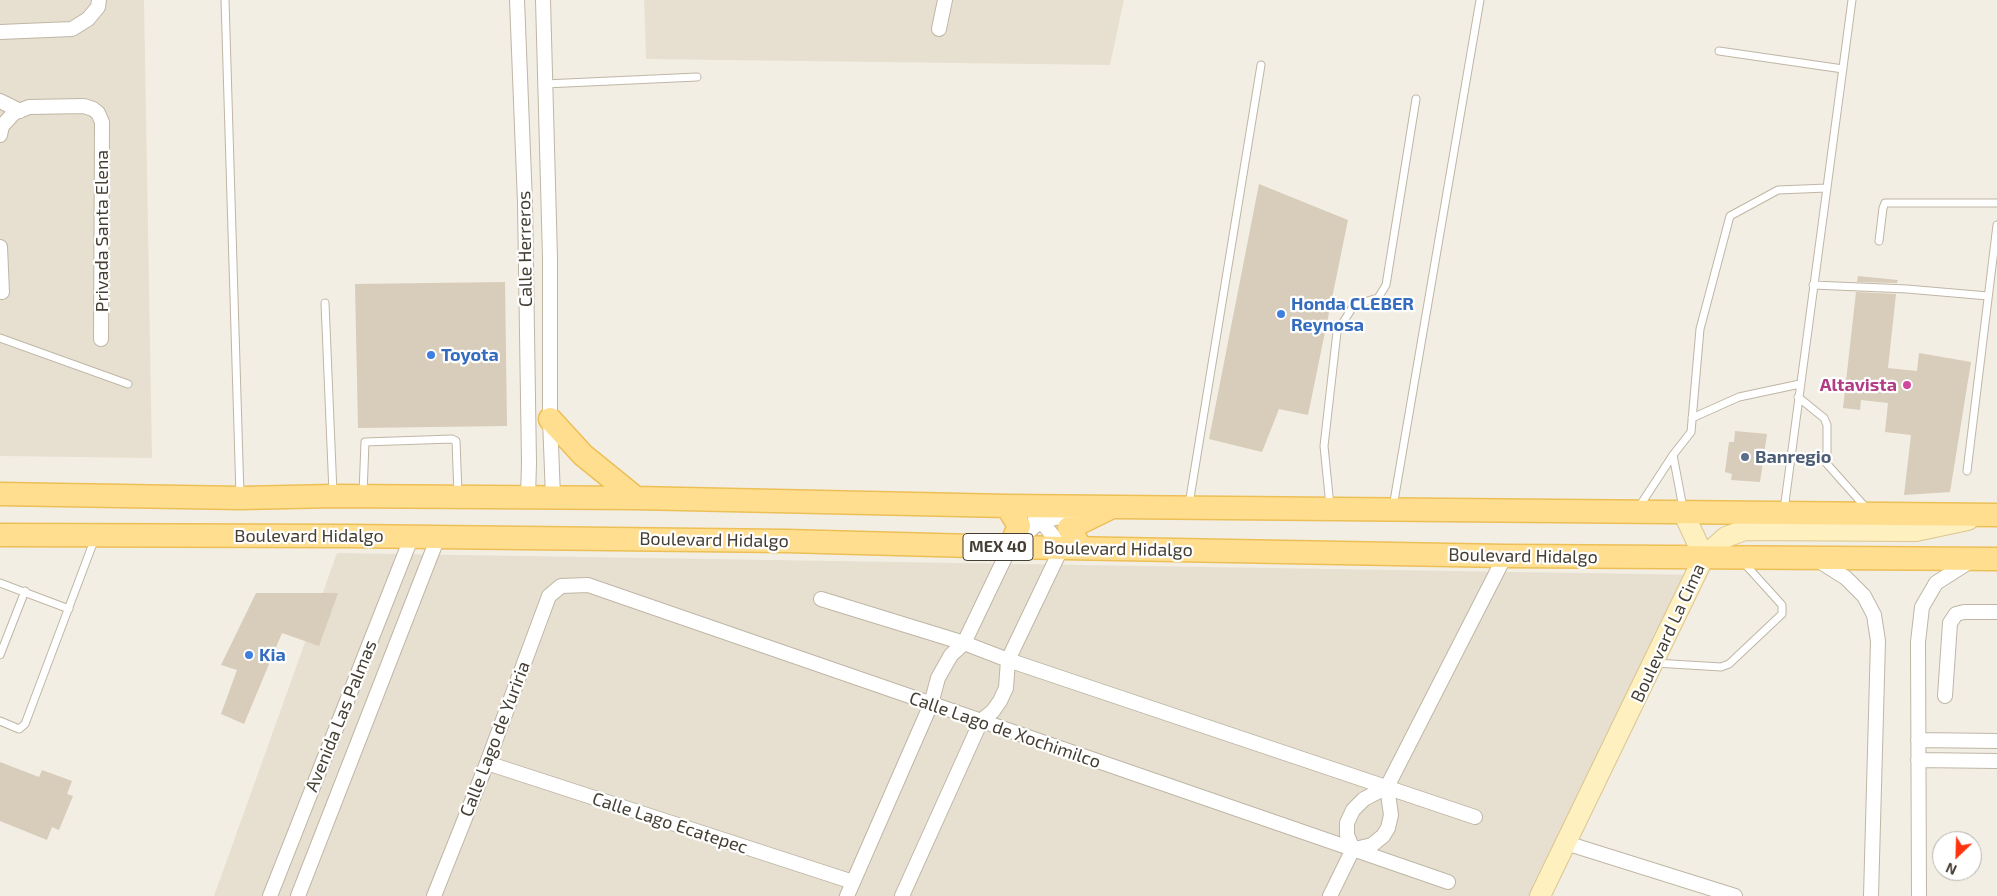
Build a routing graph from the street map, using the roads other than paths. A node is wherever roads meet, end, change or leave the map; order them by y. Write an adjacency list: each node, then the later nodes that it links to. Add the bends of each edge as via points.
1 (99, 0): 9 (street, via 98,7 88,19 72,29)
2 (225, 0): 44 (lane)
3 (517, 0): 42 (street, Calle Herreros, via 525,213)
4 (542, 0): 14 (street, Calle Herreros)
5 (945, 0): 8 (street)
6 (1480, 0): 50 (lane)
7 (1852, 0): 12 (lane)
8 (939, 29)
9 (0, 32)
10 (1719, 51): 12 (lane)
11 (1261, 65): 48 (lane)
12 (1843, 70): 19 (lane)
13 (697, 76): 14 (lane)
14 (545, 84): 35 (street, Calle Herreros)
15 (1416, 99): 49 (lane, via 1386,285 1378,298 1354,305 1337,332 1324,446)
16 (0, 101): 17 (street)
17 (20, 111): 18 (street); 30 (street, Privada Santa Elena, via 29,107 84,106 98,113 102,122)
18 (2, 126)
19 (1827, 188): 25 (lane); 34 (lane, via 1778,190 1730,216 1700,329)
20 (1997, 202): 22 (lane, via 1886,203 1882,208)
21 (1997, 225): 27 (lane)
22 (1879, 241)
23 (0, 247): 24 (street)
24 (0, 255): 26 (street)
25 (1813, 285): 27 (lane); 32 (lane)
26 (2, 292)
27 (1988, 296): 37 (lane)
28 (325, 302): 39 (lane)
29 (0, 338): 31 (lane)
30 (101, 339)
31 (128, 384)
32 (1800, 384): 33 (lane); 34 (lane, via 1739,397)
33 (1798, 397): 53 (lane); 54 (lane, via 1824,418 1827,425 1826,464)
34 (1692, 418): 36 (lane, via 1691,432)
35 (550, 419): 43 (street, Calle Herreros); 45 (main road, via 582,455)
36 (1673, 455): 51 (lane); 52 (lane)
37 (1967, 471)
38 (0, 494): 44 (main road)
39 (334, 496): 40 (main road); 44 (main road)
40 (363, 497): 41 (main road); 41 (lane, via 365,442 452,439 456,441)
41 (458, 497): 42 (main road)
42 (528, 497): 43 (main road)
43 (553, 497): 45 (main road)
44 (240, 498)
45 (636, 498): 46 (main road)
46 (1008, 506): 47 (main road); 56 (street); 61 (main road, via 1019,526)
47 (1114, 507): 48 (main road); 56 (street); 62 (main road, via 1070,528)
48 (1188, 508): 49 (main road)
49 (1330, 509): 50 (main road)
50 (1393, 509): 51 (main road)
51 (1636, 511): 52 (main road)
52 (1684, 512): 53 (main road); 64 (street)
53 (1783, 513): 54 (main road)
54 (1872, 514): 55 (main road)
55 (1994, 515): 64 (street, Boulevard La Cima, via 1916,531 1745,530 1726,537)
56 (1041, 521): 61 (street); 62 (street)
57 (0, 534): 58 (main road, Boulevard Hidalgo / MEX 40)
58 (96, 536): 59 (main road, Boulevard Hidalgo / MEX 40); 75 (lane)
59 (412, 536): 60 (main road, Boulevard Hidalgo / MEX 40); 72 (street, Avenida Las Palmas)
60 (438, 537): 61 (main road, Boulevard Hidalgo / MEX 40); 74 (street, Avenida Las Palmas)
61 (1010, 547): 62 (main road, Boulevard Hidalgo / MEX 40); 77 (street)
62 (1072, 547): 63 (main road, Boulevard Hidalgo / MEX 40); 79 (street)
63 (1505, 556): 64 (main road, Boulevard Hidalgo / MEX 40); 90 (street)
64 (1704, 557): 65 (main road, Boulevard Hidalgo / MEX 40); 80 (street, Boulevard La Cima)
65 (1739, 557): 66 (main road, Boulevard Hidalgo / MEX 40); 80 (lane, via 1782,605 1782,614 1729,664 1721,667)
66 (1814, 558): 67 (main road, Boulevard Hidalgo / MEX 40); 104 (street, via 1846,578 1864,596 1874,615 1878,641)
67 (1973, 559): 68 (main road, Boulevard Hidalgo / MEX 40); 85 (street, via 1936,583 1922,607 1918,642)
68 (1997, 560)
69 (0, 583): 71 (lane)
70 (561, 586): 82 (street, Calle Lago de Xochimilco, via 588,586); 89 (street, Calle Lago de Yuriria, via 549,596)
71 (25, 591): 75 (lane); 78 (lane)
72 (389, 596): 74 (street); 96 (street, Avenida Las Palmas)
73 (821, 599): 77 (street)
74 (411, 605): 97 (street, Avenida Las Palmas)
75 (69, 609): 83 (lane, via 24,724 18,729)
76 (1997, 612): 81 (street, via 1964,612 1956,614 1950,622)
77 (964, 643): 79 (street); 82 (street, via 943,666)
78 (0, 656)
79 (1008, 660): 84 (street, via 1003,695 994,711); 90 (street)
80 (1654, 663): 92 (street, Boulevard La Cima)
81 (1945, 696)
82 (931, 704): 84 (street, Calle Lago de Xochimilco); 94 (street)
83 (0, 721)
84 (981, 721): 93 (street, Calle Lago de Xochimilco); 100 (street)
85 (1918, 740): 86 (street); 87 (street)
86 (1997, 740)
87 (1918, 760): 88 (street); 105 (street)
88 (1997, 761)
89 (487, 763): 94 (street, Calle Lago Ecatepec); 98 (street, Calle Lago de Yuriria)
90 (1387, 787): 91 (street); 93 (street, via 1364,799 1353,810 1346,823); 93 (street, via 1391,815 1388,828 1372,845)
91 (1476, 817)
92 (1566, 843): 102 (street, Boulevard La Cima); 103 (street)
93 (1353, 849): 95 (street, Calle Lago de Xochimilco); 101 (street)
94 (853, 882): 99 (street)
95 (1448, 882)
96 (270, 896)
97 (298, 896)
98 (434, 896)
99 (847, 896)
100 (902, 896)
101 (1330, 896)
102 (1540, 896)
103 (1735, 896)
104 (1871, 896)
105 (1918, 896)

